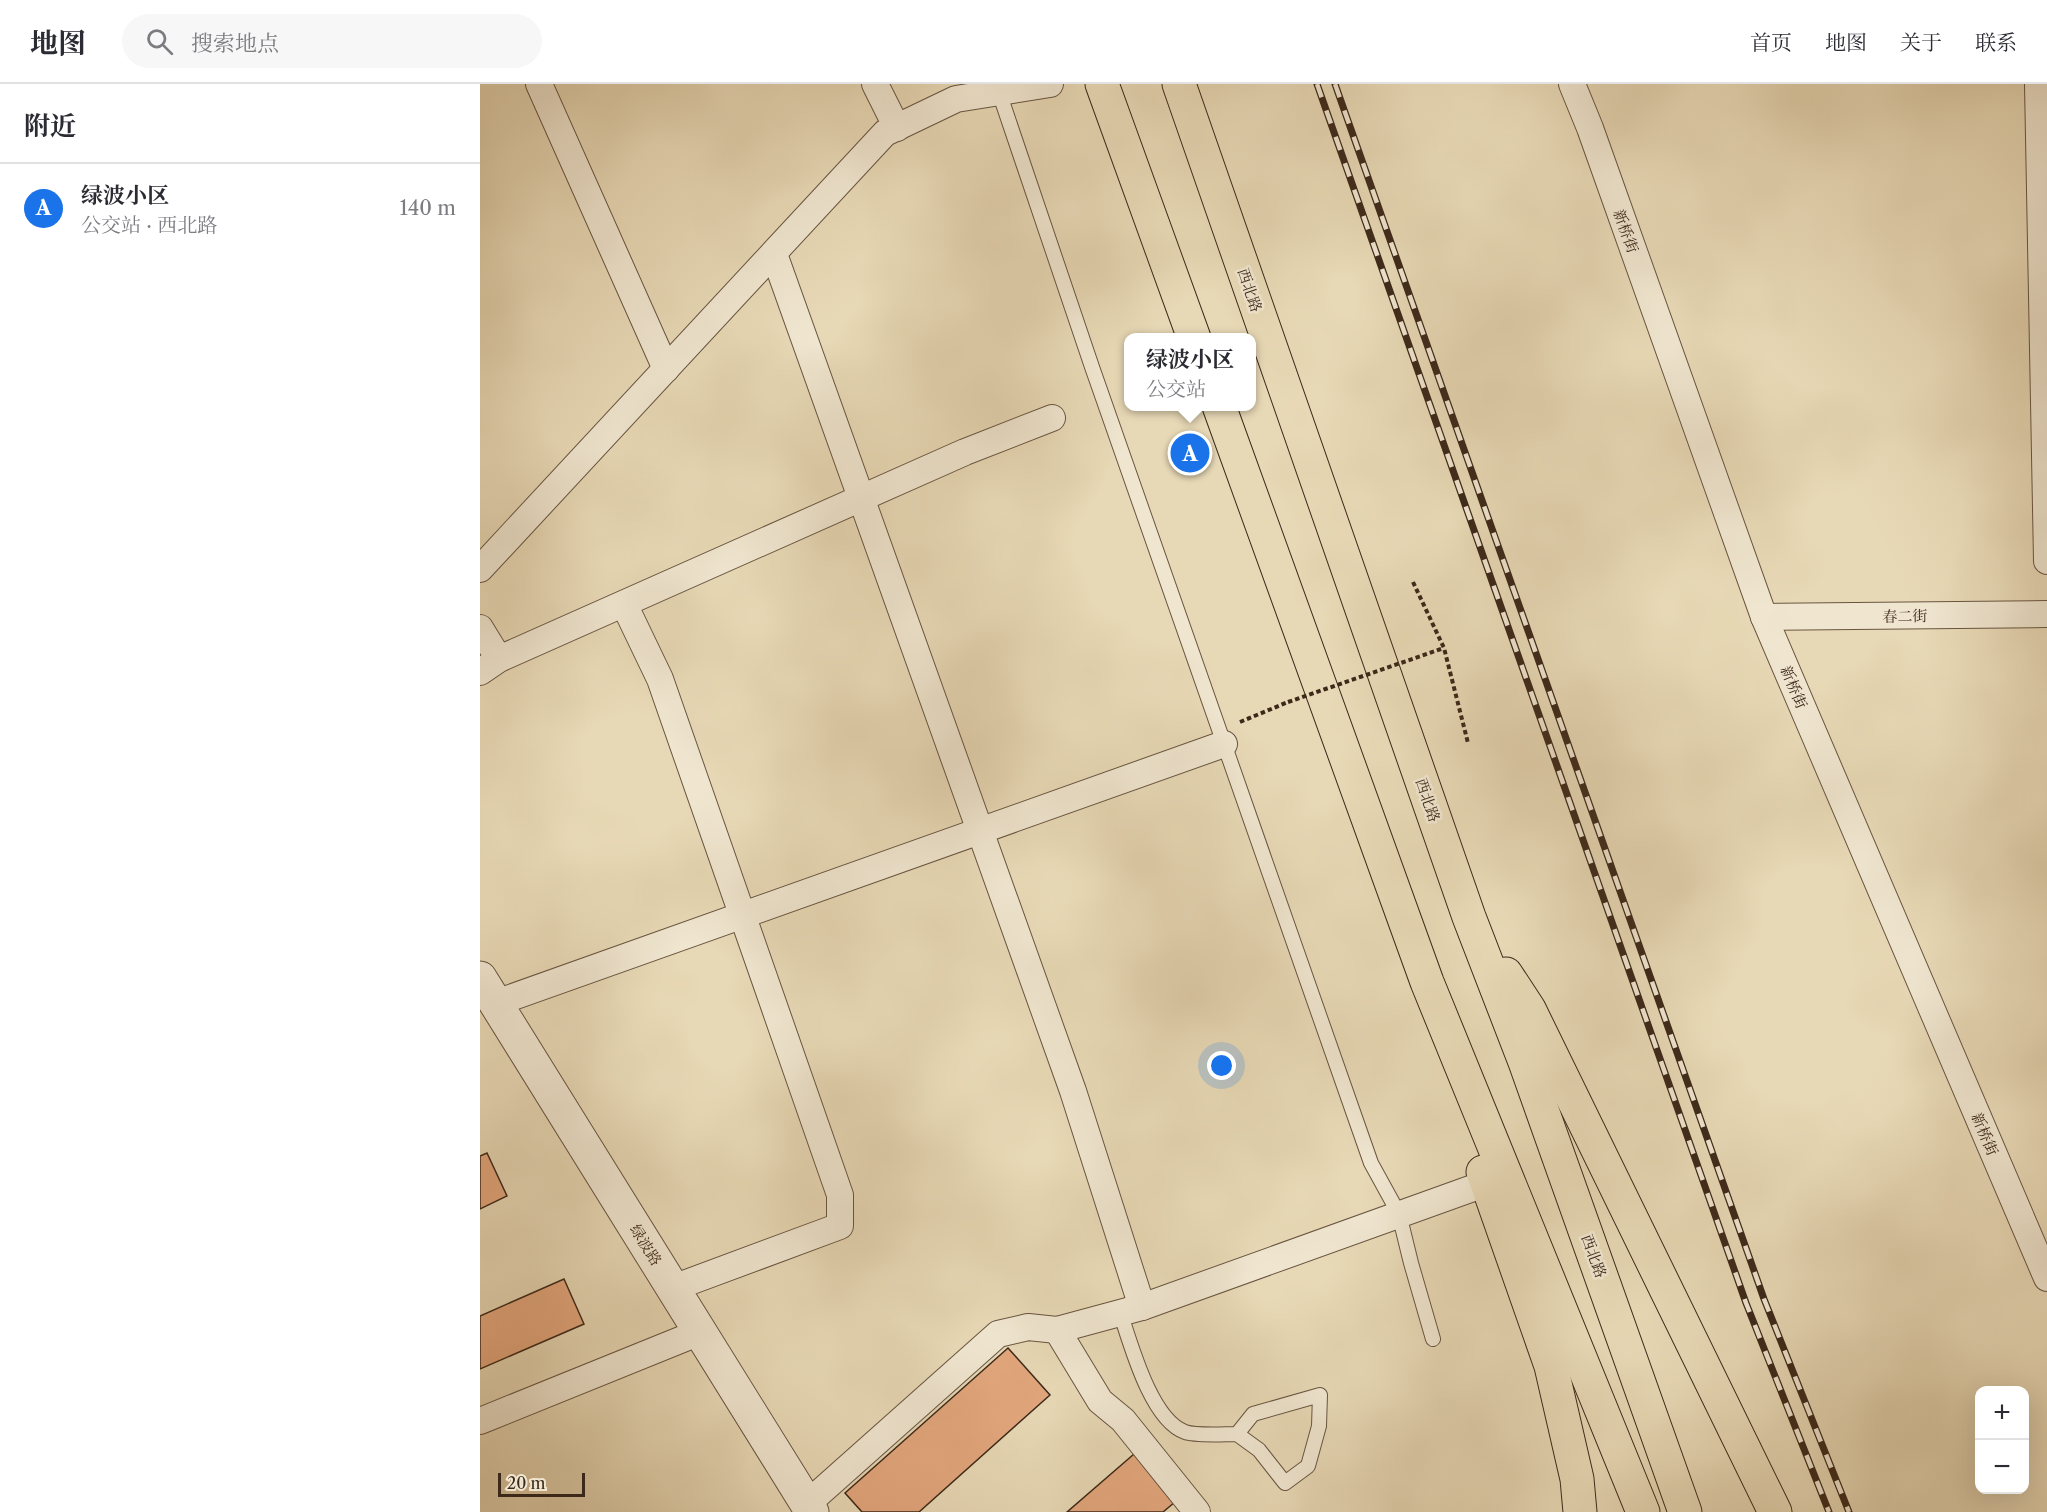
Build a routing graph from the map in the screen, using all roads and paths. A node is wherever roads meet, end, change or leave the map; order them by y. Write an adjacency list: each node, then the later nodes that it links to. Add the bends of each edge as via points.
1 (539, 84): 12 (street)
2 (874, 84): 9 (street)
3 (1050, 84): 8 (street)
4 (1102, 84): 11 (highway)
5 (1179, 84): 29 (highway, 西北路)
6 (1572, 84): 21 (street, 新桥街)
7 (2038, 84): 16 (street)
8 (991, 90): 9 (street, via 956,99); 25 (lane)
9 (897, 128): 10 (street, via 885,133)
10 (774, 254): 12 (street); 15 (street)
11 (1192, 333)
12 (666, 369): 17 (street)
13 (1221, 411): 30 (highway)
14 (1052, 418): 15 (street)
15 (861, 498): 19 (street); 27 (street)
16 (2047, 561)
17 (480, 569)
18 (1413, 582): 23 (path)
19 (624, 603): 24 (street); 28 (street, via 660,679)
20 (2047, 614): 21 (street, 春二街)
21 (1764, 617): 34 (street, 新桥街)
22 (480, 628): 24 (street)
23 (1444, 648): 25 (path, bridge, via 1288,702); 26 (path)
24 (490, 666)
25 (1231, 733): 27 (street); 33 (lane, via 1371,1163)
26 (1468, 743)
27 (980, 831): 28 (street); 36 (street, via 1073,1091)
28 (742, 915): 31 (street); 35 (street, via 840,1195 840,1226)
29 (1469, 917): 46 (highway, 西北路, via 1525,1062); 47 (highway, via 1529,1009)
30 (1420, 963): 32 (highway); 45 (highway)
31 (488, 990): 35 (street, 绿波路)
32 (1487, 1183): 33 (street); 44 (highway, via 1551,1366 1577,1479)
33 (1399, 1214): 36 (street); 39 (lane)
34 (2047, 1278)
35 (673, 1288): 38 (street, 绿波路)
36 (1131, 1310): 37 (street); 41 (lane, via 1140,1373 1166,1420 1185,1432)
37 (1057, 1330): 42 (street, via 1028,1327 998,1334); 43 (street, via 1100,1401 1123,1420)
38 (700, 1332): 40 (street); 42 (street, 绿波路)
39 (1433, 1339)
40 (480, 1421)
41 (1237, 1434): 41 (lane, via 1253,1414 1320,1395 1319,1426 1308,1466 1285,1484 1259,1450)
42 (809, 1508)
43 (1197, 1512)
44 (1580, 1512)
45 (1643, 1512)
46 (1685, 1512)
47 (1774, 1512)

